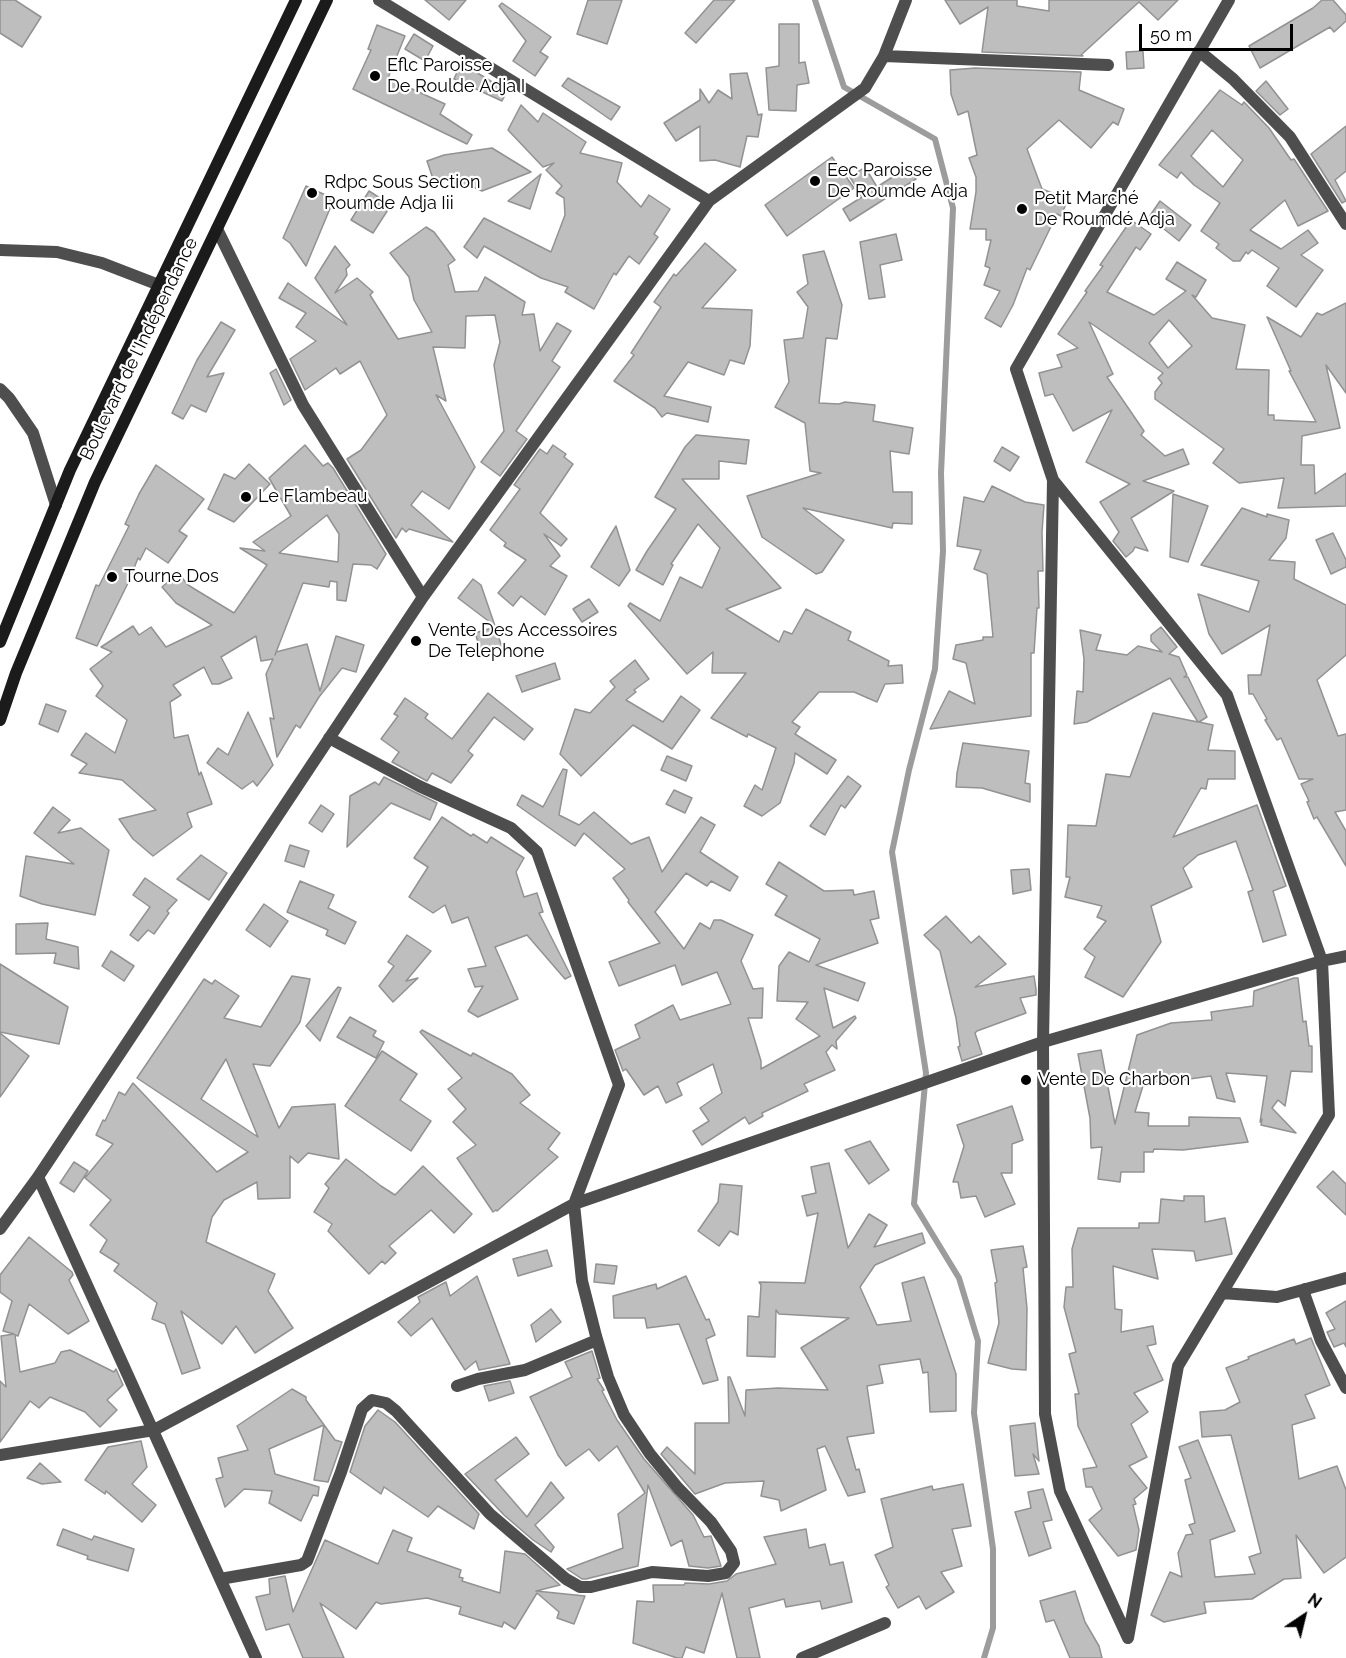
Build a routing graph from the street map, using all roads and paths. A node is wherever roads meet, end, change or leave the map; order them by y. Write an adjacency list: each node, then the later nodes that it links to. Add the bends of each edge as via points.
1 (296, 0): 13 (main road, Boulevard de l'Indépendance)
2 (327, 0): 11 (main road, Boulevard de l'Indépendance)
3 (379, 0): 9 (street)
4 (906, 0): 7 (street)
5 (1229, 0): 6 (street)
6 (1199, 51): 10 (street, via 1233,79 1290,137); 15 (street, via 1016,369)
7 (884, 56): 8 (street); 9 (street, via 865,88)
8 (1108, 65)
9 (709, 201): 17 (street)
10 (1346, 224)
11 (217, 229): 17 (street, via 303,405); 19 (main road, Boulevard de l'Indépendance, via 95,482)
12 (0, 250): 13 (street, via 57,252 102,262)
13 (159, 285): 16 (main road, Boulevard de l'Indépendance)
14 (0, 389): 16 (street, via 33,433)
15 (1053, 480): 22 (street, via 1227,695); 23 (street)
16 (56, 505): 18 (main road, Boulevard de l'Indépendance)
17 (423, 597): 20 (street)
18 (0, 642)
19 (0, 720)
20 (329, 738): 24 (street); 25 (street, via 419,786 511,828 537,852 619,1085)
21 (1346, 956): 22 (street)
22 (1322, 961): 23 (street); 29 (street, via 1329,1115)
23 (1043, 1042): 25 (street); 29 (street, via 1045,1414 1060,1491 1128,1638 1178,1366)
24 (38, 1177): 26 (street); 33 (street)
25 (574, 1204): 30 (street, via 582,1281); 33 (street)
26 (0, 1229)
27 (1346, 1278): 28 (street)
28 (1305, 1289): 29 (street, via 1277,1297); 32 (street, via 1321,1341)
29 (1222, 1293)
30 (597, 1340): 31 (street, via 525,1370); 35 (street, via 624,1415 650,1454 711,1522 731,1551 734,1563 726,1573 708,1576 652,1572 580,1587 490,1514 396,1411 386,1403 372,1400 362,1409 307,1561)
31 (457, 1386)
32 (1346, 1388)
33 (154, 1430): 34 (street); 35 (street)
34 (0, 1455)
35 (220, 1579): 37 (street)
36 (885, 1623): 38 (street)
37 (256, 1658)
38 (802, 1658)

